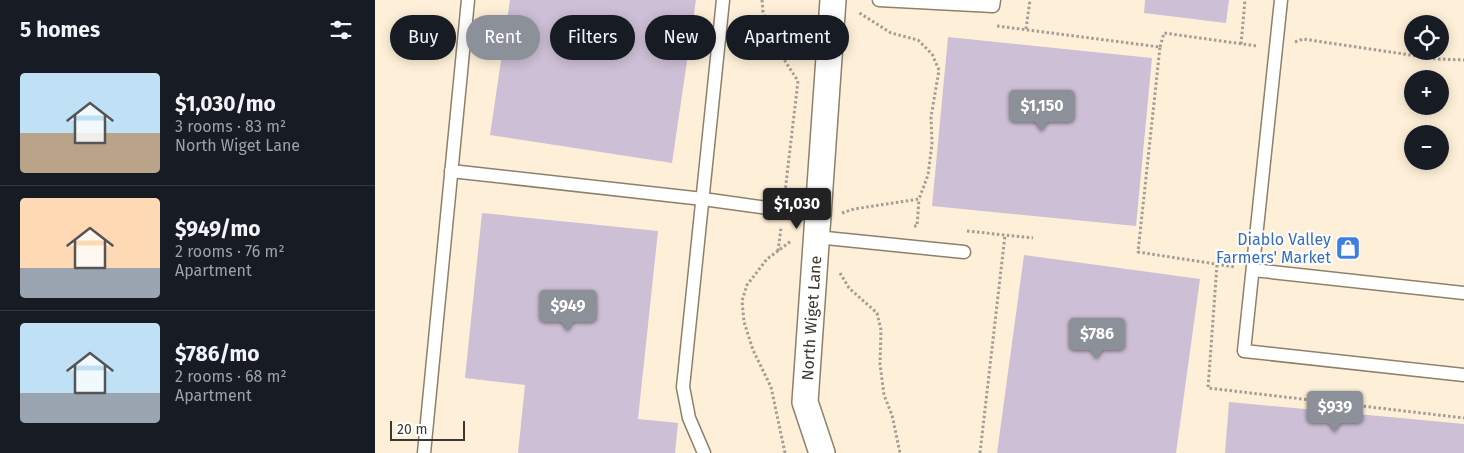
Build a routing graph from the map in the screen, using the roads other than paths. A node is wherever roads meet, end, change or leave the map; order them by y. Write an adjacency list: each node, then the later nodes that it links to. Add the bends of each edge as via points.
1 (468, 0): 7 (lane)
2 (723, 0): 8 (lane)
3 (833, 0): 9 (street, North Wiget Lane)
4 (879, 0): 5 (lane, via 993,6)
5 (994, 0)
6 (1281, 0): 11 (lane)
7 (451, 171): 8 (lane); 14 (lane)
8 (703, 199): 9 (lane, via 783,210); 15 (lane, via 683,387 689,418)
9 (824, 223): 10 (lane, via 841,240); 16 (street, North Wiget Lane, via 805,402)
10 (964, 252)
11 (1253, 270): 12 (lane); 13 (lane, via 1244,351)
12 (1464, 293)
13 (1464, 375)
14 (424, 453)
15 (704, 453)
16 (822, 453)

